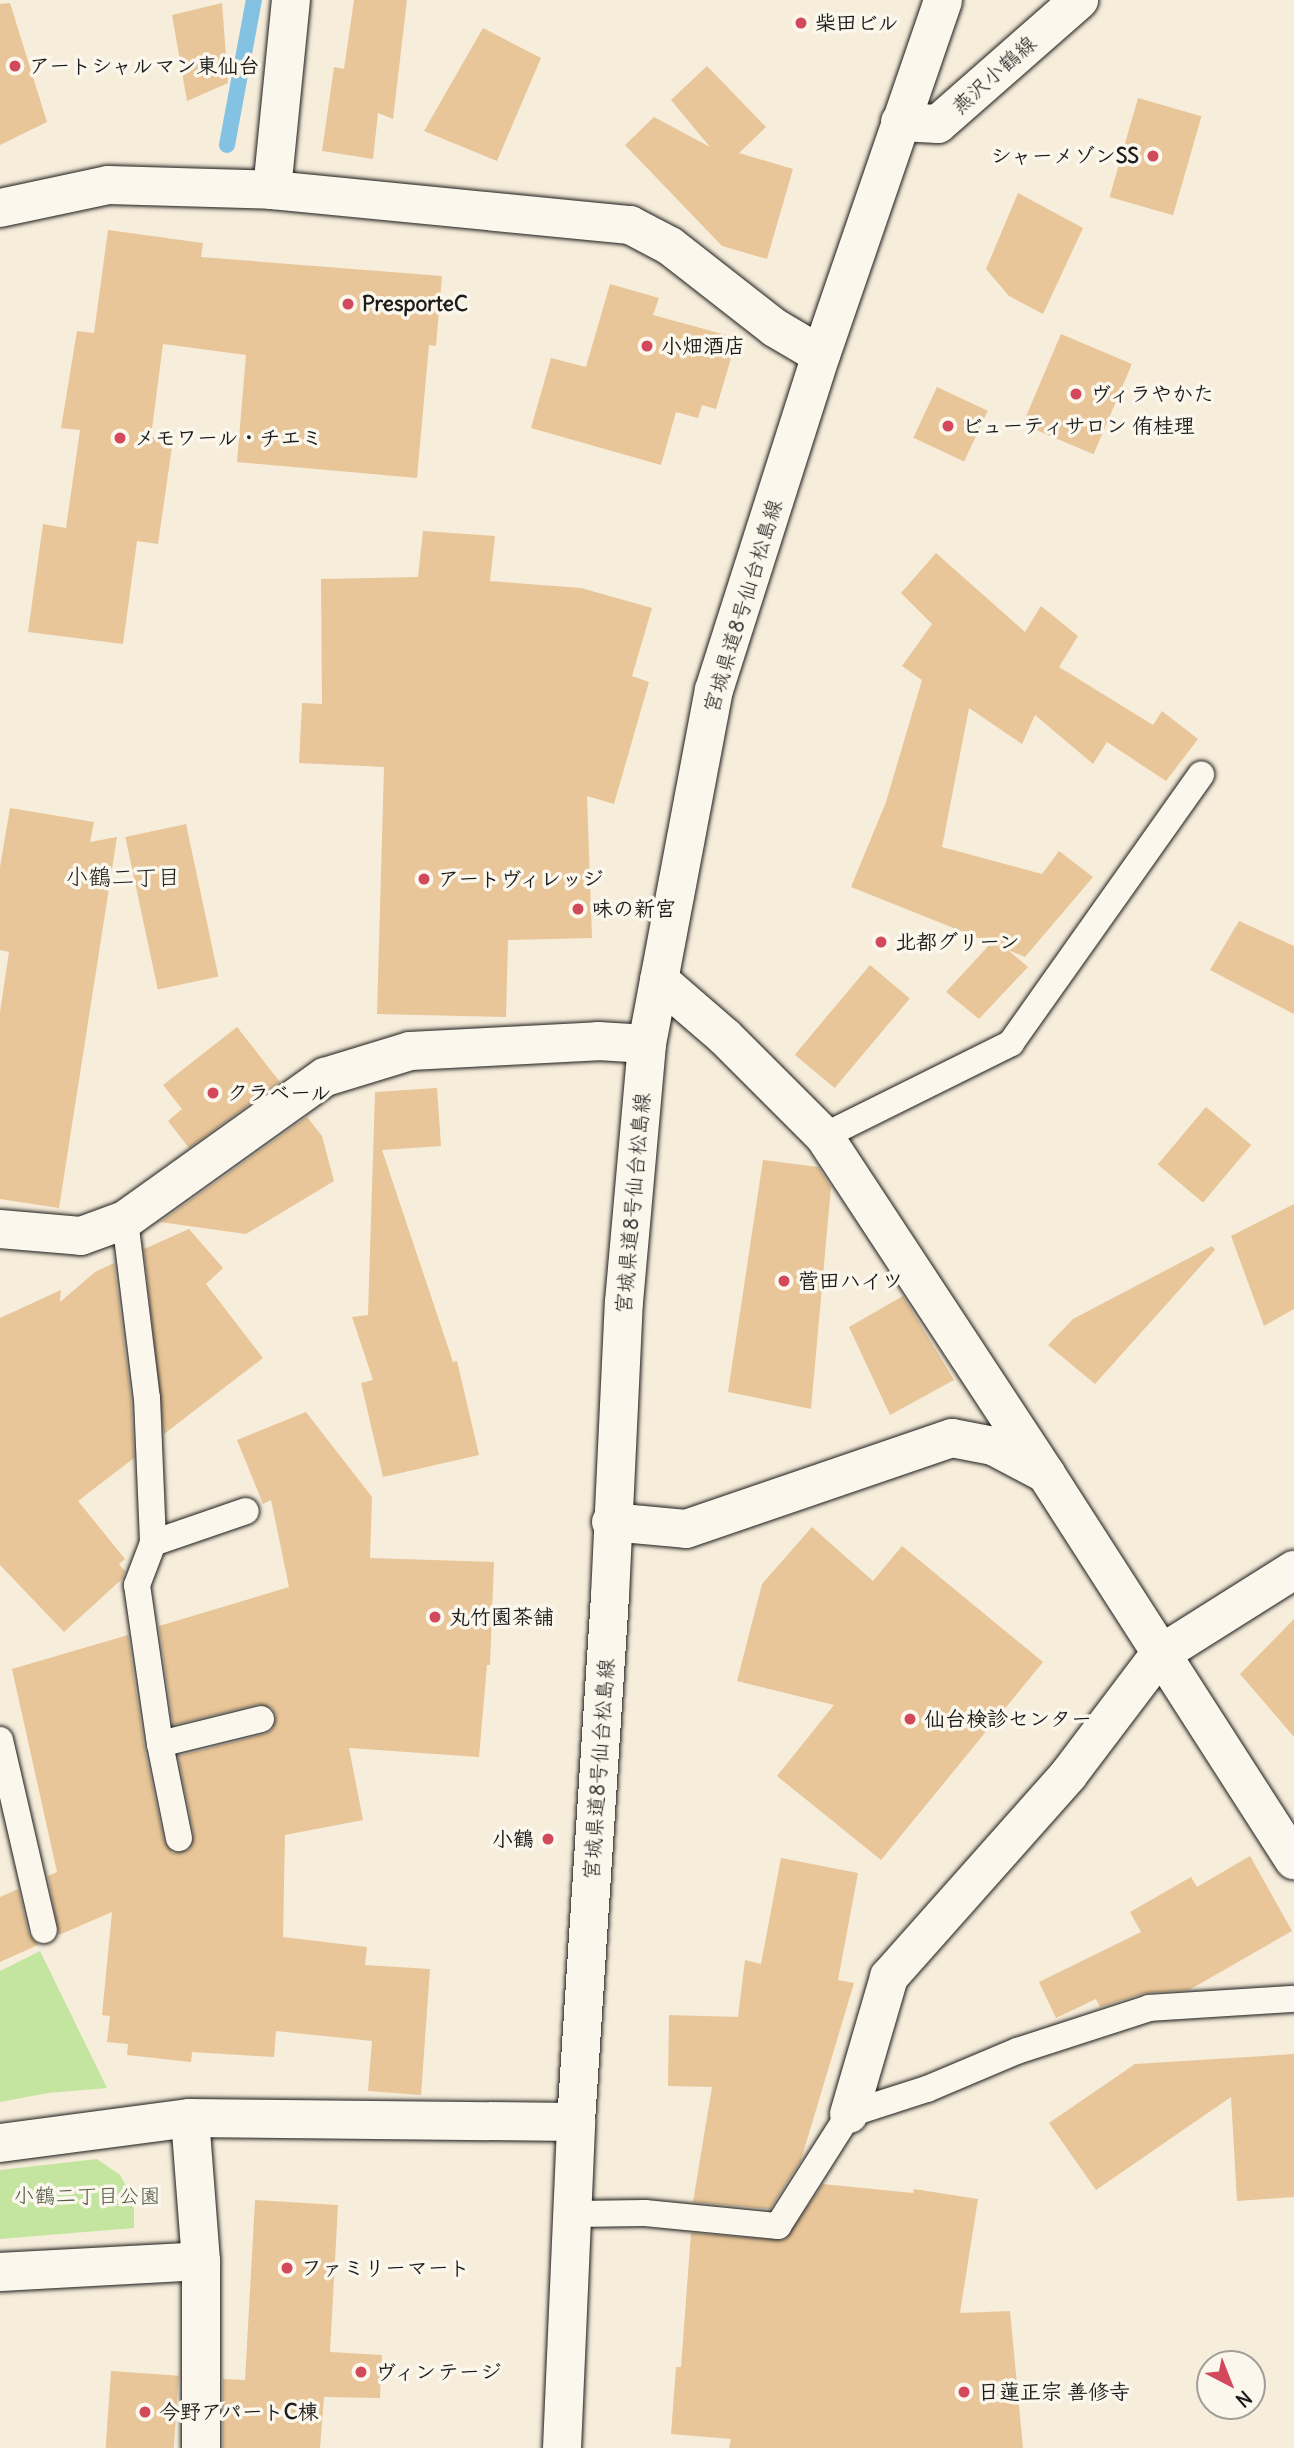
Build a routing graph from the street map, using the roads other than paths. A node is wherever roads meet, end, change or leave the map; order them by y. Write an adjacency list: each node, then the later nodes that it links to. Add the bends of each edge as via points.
1 (291, 0): 5 (street)
2 (943, 0): 4 (street, 宮城県道8号仙台松島線)
3 (1079, 0): 4 (street, 燕沢小鶴線, via 938,124)
4 (900, 122): 7 (street, 宮城県道8号仙台松島線)
5 (272, 190): 6 (street, via 108,185); 7 (street, via 630,225 670,246 775,328)
6 (0, 208)
7 (821, 355): 9 (street, 宮城県道8号仙台松島線, via 714,690)
8 (1201, 775): 11 (lane, via 1012,1043)
9 (659, 980): 10 (street, 宮城県道8号仙台松島線); 11 (street, via 725,1037)
10 (647, 1044): 12 (street, via 598,1041 410,1051 325,1077); 16 (street, 宮城県道8号仙台松島線, via 624,1302)
11 (824, 1136): 14 (street)
12 (125, 1220): 13 (street, via 81,1236); 17 (lane, via 148,1398)
13 (0, 1229)
14 (1046, 1474): 16 (street, via 993,1446 952,1438 686,1529); 19 (street)
15 (246, 1511): 17 (lane)
16 (611, 1522): 29 (street, 宮城県道8号仙台松島線)
17 (153, 1543): 22 (lane, via 137,1585)
18 (1294, 1570): 19 (street)
19 (1159, 1655): 24 (street); 27 (street, via 1069,1774 889,1977)
20 (261, 1719): 22 (lane)
21 (0, 1740): 25 (lane)
22 (160, 1744): 23 (lane)
23 (179, 1838)
24 (1294, 1860)
25 (44, 1930)
26 (1294, 1999): 27 (lane, via 1149,2008 1017,2051)
27 (849, 2115): 31 (lane, via 778,2226 645,2213)
28 (190, 2118): 29 (street); 30 (street); 32 (street)
29 (576, 2122): 31 (street, 宮城県道8号仙台松島線)
30 (0, 2143)
31 (574, 2214): 35 (street, 宮城県道8号仙台松島線)
32 (201, 2262): 33 (street); 34 (street)
33 (0, 2272)
34 (201, 2448)
35 (562, 2448)

